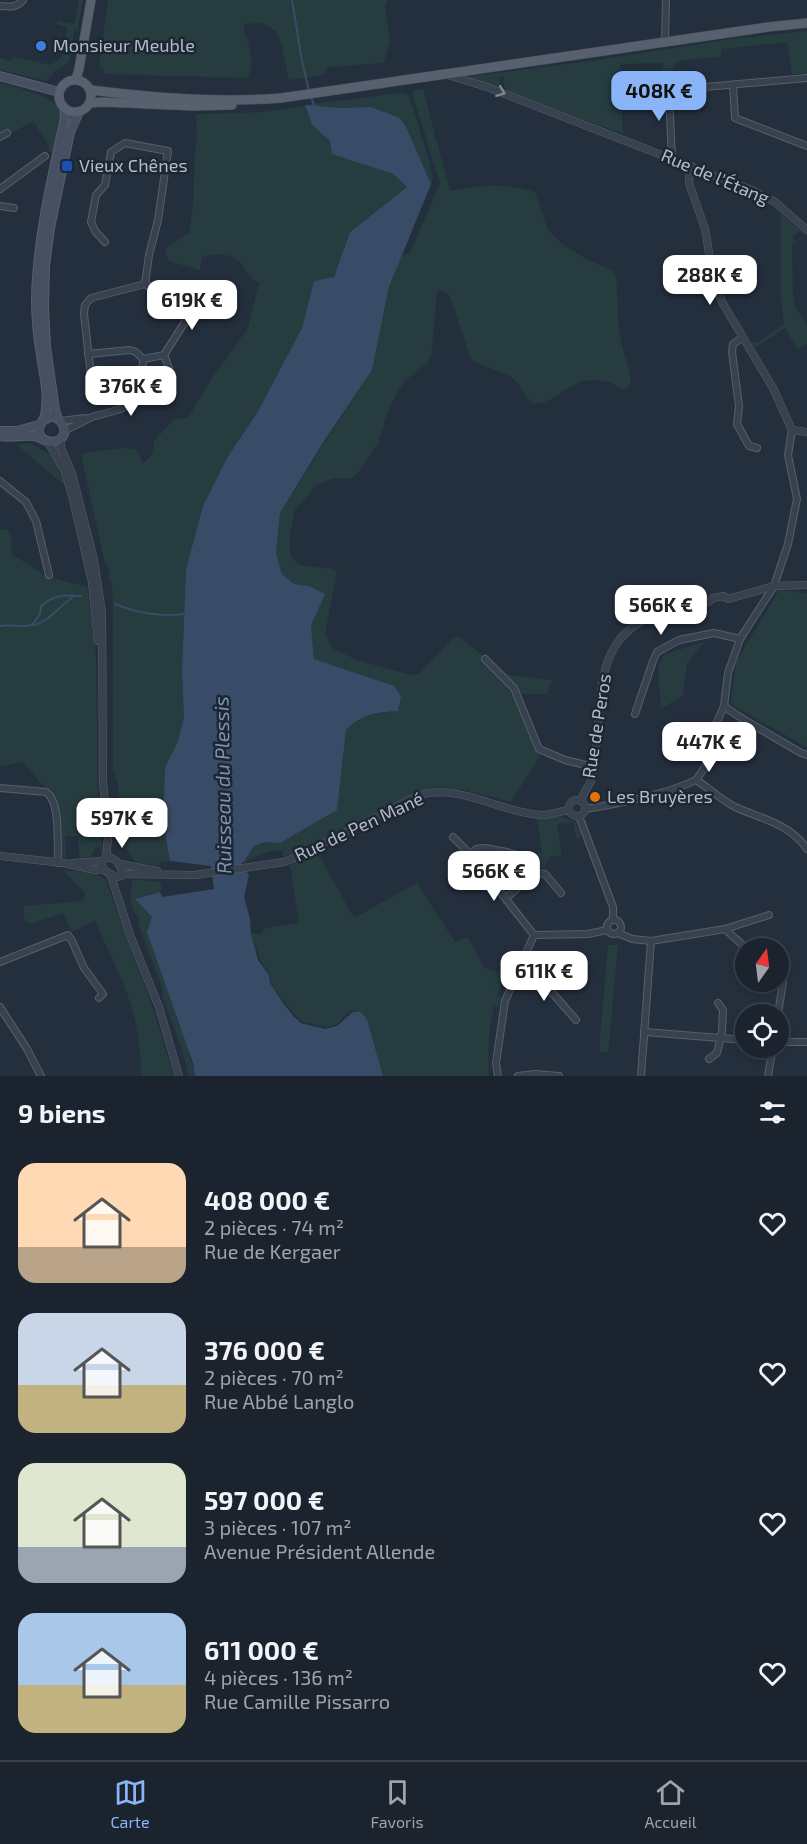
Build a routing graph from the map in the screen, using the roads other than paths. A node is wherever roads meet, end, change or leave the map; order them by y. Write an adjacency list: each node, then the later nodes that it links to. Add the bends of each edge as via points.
1 (23, 0): 4 (street, via 12,8)
2 (91, 0): 10 (main road)
3 (666, 0): 6 (street)
4 (0, 6)
5 (807, 23): 6 (main road)
6 (665, 43): 7 (main road)
7 (445, 75): 14 (main road); 22 (street, Rue de l'Étang, one-way to 22, via 488,87)
8 (0, 76): 13 (main road)
9 (807, 78): 11 (street)
10 (76, 79): 12 (main road); 13 (main road, via 68,81)
11 (733, 85): 20 (street, via 735,118); 22 (street, via 671,90)
12 (91, 90): 14 (main road, via 180,99); 15 (main road)
13 (59, 92): 16 (main road)
14 (262, 100): 15 (main road, via 213,106)
15 (90, 103): 17 (main road)
16 (64, 107): 17 (main road); 40 (main road, via 37,264 37,324 46,391)
17 (79, 112): 39 (main road, via 70,132 45,266 46,347 55,410)
18 (7, 133): 19 (street)
19 (0, 137)
20 (807, 146)
21 (45, 156): 24 (street)
22 (672, 158): 23 (street, Rue de l'Étang)
23 (690, 166): 27 (street, Rue de l'Étang, via 775,202); 32 (street, via 689,183 705,229 713,276)
24 (0, 189)
25 (0, 206): 26 (street)
26 (14, 208)
27 (807, 230)
28 (105, 242): 29 (street, via 91,222 96,195 105,185 111,152 125,143 168,151)
29 (145, 284): 31 (street); 33 (street, via 90,298 84,314)
30 (208, 294): 31 (street)
31 (190, 312): 34 (street)
32 (742, 338): 41 (street, via 773,388); 47 (street, via 734,344 732,352 739,406 737,424 749,446)
33 (88, 354): 35 (street, via 130,350); 37 (street)
34 (164, 355): 35 (street); 36 (street, via 169,368 166,379)
35 (143, 359): 36 (street, via 142,374)
36 (147, 383): 38 (street, via 121,409)
37 (92, 386)
38 (92, 417): 39 (street); 44 (street)
39 (60, 420): 40 (main road, via 52,417); 44 (main road)
40 (42, 422): 42 (main road, via 17,431); 46 (main road, via 38,431)
41 (792, 430): 43 (street); 51 (street, via 788,454 798,498)
42 (0, 431)
43 (807, 432)
44 (63, 434): 46 (main road, via 55,442); 54 (street, via 61,448 72,473 98,578)
45 (0, 436): 46 (main road)
46 (45, 440): 54 (street, via 69,485 87,557)
47 (757, 448)
48 (0, 481): 49 (street, via 26,502 36,521)
49 (49, 575)
50 (807, 585): 51 (street, Rue de Peros)
51 (774, 586): 52 (street); 58 (street, Rue de Peros, via 658,613 626,632 609,657 602,679)
52 (740, 639): 55 (street, via 728,673); 56 (street, via 714,633 678,640 657,652)
53 (484, 659): 58 (street, via 514,688 539,749)
54 (103, 676): 69 (street)
55 (724, 706): 57 (street); 59 (street, via 710,738 712,757)
56 (635, 714)
57 (807, 754)
58 (594, 767): 61 (street, Rue de Peros)
59 (696, 780): 62 (street, via 639,798); 66 (street, via 732,806 773,821)
60 (0, 788): 70 (street, via 51,795 55,801)
61 (580, 801): 62 (street); 63 (street, via 573,802)
62 (585, 808): 64 (street)
63 (569, 810): 64 (street); 75 (street, Rue de Pen Mané, via 544,815 450,793 426,793 294,858 251,868)
64 (579, 816): 79 (street, via 613,908)
65 (453, 837): 67 (street)
66 (807, 849)
67 (471, 855): 73 (street, via 484,848 507,852 520,856); 77 (street)
68 (0, 856): 70 (street)
69 (107, 859): 70 (street); 71 (street); 72 (street)
70 (61, 863): 72 (street)
71 (120, 864): 74 (street); 75 (street, Rue de Pen Mané)
72 (103, 869): 74 (street)
73 (535, 873): 76 (street, via 544,874); 77 (street)
74 (117, 875): 75 (street, Rue de Pen Mané); 100 (street, via 117,897 159,1007)
75 (183, 875)
76 (561, 893)
77 (506, 898): 83 (street)
78 (769, 915): 80 (street)
79 (613, 920): 81 (street, via 608,922); 82 (street, via 621,924)
80 (725, 929): 84 (street); 85 (street)
81 (607, 930): 82 (street); 83 (street, via 579,935)
82 (618, 933): 85 (street)
83 (534, 935): 87 (street)
84 (735, 938)
85 (651, 941): 92 (street)
86 (0, 962): 88 (street, via 68,935 84,968 103,994)
87 (516, 978): 91 (street, via 541,980); 101 (street, via 506,1001 496,1063)
88 (99, 998)
89 (718, 1003): 93 (street, via 723,1010)
90 (0, 1007): 99 (street)
91 (576, 1020)
92 (644, 1032): 93 (street); 104 (street)
93 (720, 1038): 94 (street); 98 (street, via 717,1053)
94 (735, 1039)
95 (789, 1042): 96 (street)
96 (807, 1042)
97 (771, 1058): 105 (street)
98 (709, 1059)
99 (41, 1076)
100 (179, 1076)
101 (498, 1076)
102 (518, 1076): 103 (street)
103 (559, 1076)
104 (640, 1076)
105 (768, 1076)

